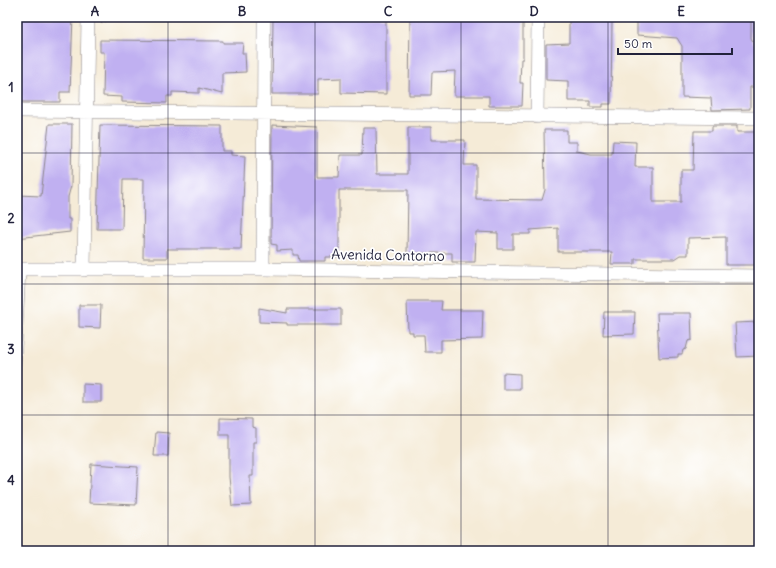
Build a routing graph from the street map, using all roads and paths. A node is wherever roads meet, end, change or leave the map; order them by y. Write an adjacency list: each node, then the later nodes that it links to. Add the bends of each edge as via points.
1 (88, 17): 5 (street)
2 (264, 17): 6 (street)
3 (538, 17): 7 (street)
4 (17, 111): 5 (street)
5 (86, 112): 6 (street); 11 (street)
6 (264, 114): 7 (street); 10 (street)
7 (537, 117): 8 (street)
8 (759, 118)
9 (19, 269): 11 (street, Avenida Contorno); 13 (lane)
10 (263, 269): 11 (street, Avenida Contorno); 12 (street, Avenida Contorno)
11 (84, 270)
12 (759, 276)
13 (17, 367)

